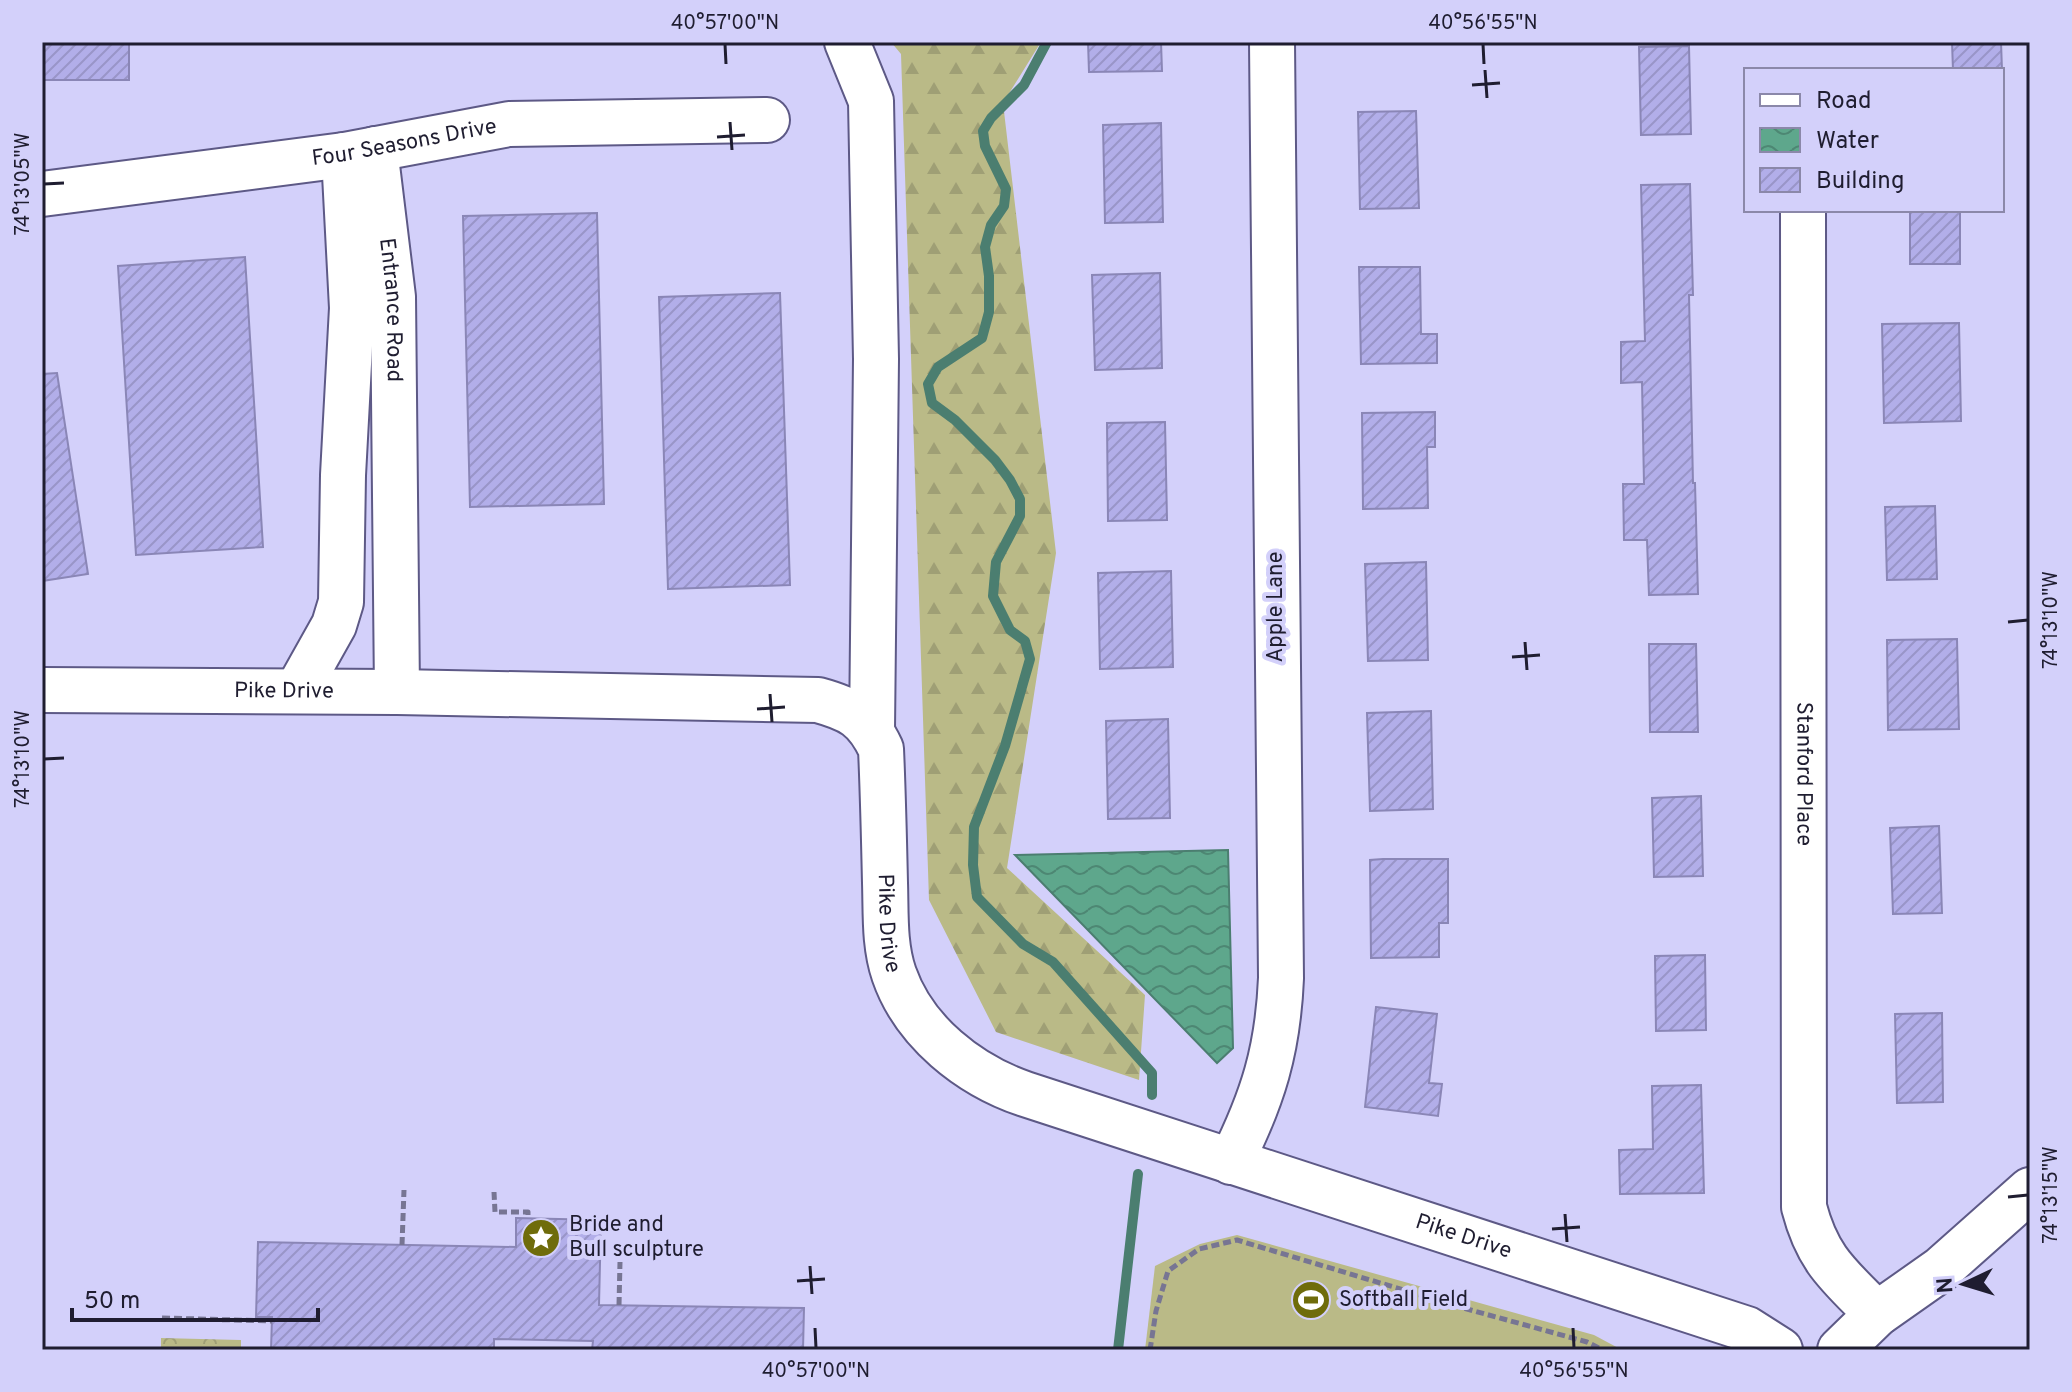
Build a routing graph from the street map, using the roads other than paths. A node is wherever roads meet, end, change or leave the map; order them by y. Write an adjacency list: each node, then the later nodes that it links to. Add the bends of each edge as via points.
1 (847, 42): 12 (street, via 871,101 876,359)
2 (1272, 42): 13 (street, Apple Lane, via 1280,990 1271,1066)
3 (767, 120): 4 (street, Four Seasons Drive, via 509,124)
4 (359, 152): 5 (street, Four Seasons Drive); 7 (street, Entrance Road, via 393,297); 8 (street, Entrance Road)
5 (42, 194)
6 (1803, 212): 15 (street, Stanford Place, via 1804,1207 1811,1236 1826,1262)
7 (393, 472): 8 (street); 11 (street, Entrance Road)
8 (343, 475): 10 (street, Entrance Road, via 341,602)
9 (42, 690): 10 (street, Pike Drive)
10 (297, 691): 11 (street, Pike Drive)
11 (397, 692): 12 (street, Pike Drive, via 818,700 842,707)
12 (872, 730): 13 (street, Pike Drive, via 881,749 887,937 894,974 911,1009 936,1040 969,1067 1008,1088)
13 (1231, 1162): 16 (street, Pike Drive, via 1747,1329)
14 (2030, 1190): 15 (street, via 1941,1269)
15 (1877, 1314): 17 (street)
16 (1780, 1350)
17 (1840, 1350)

